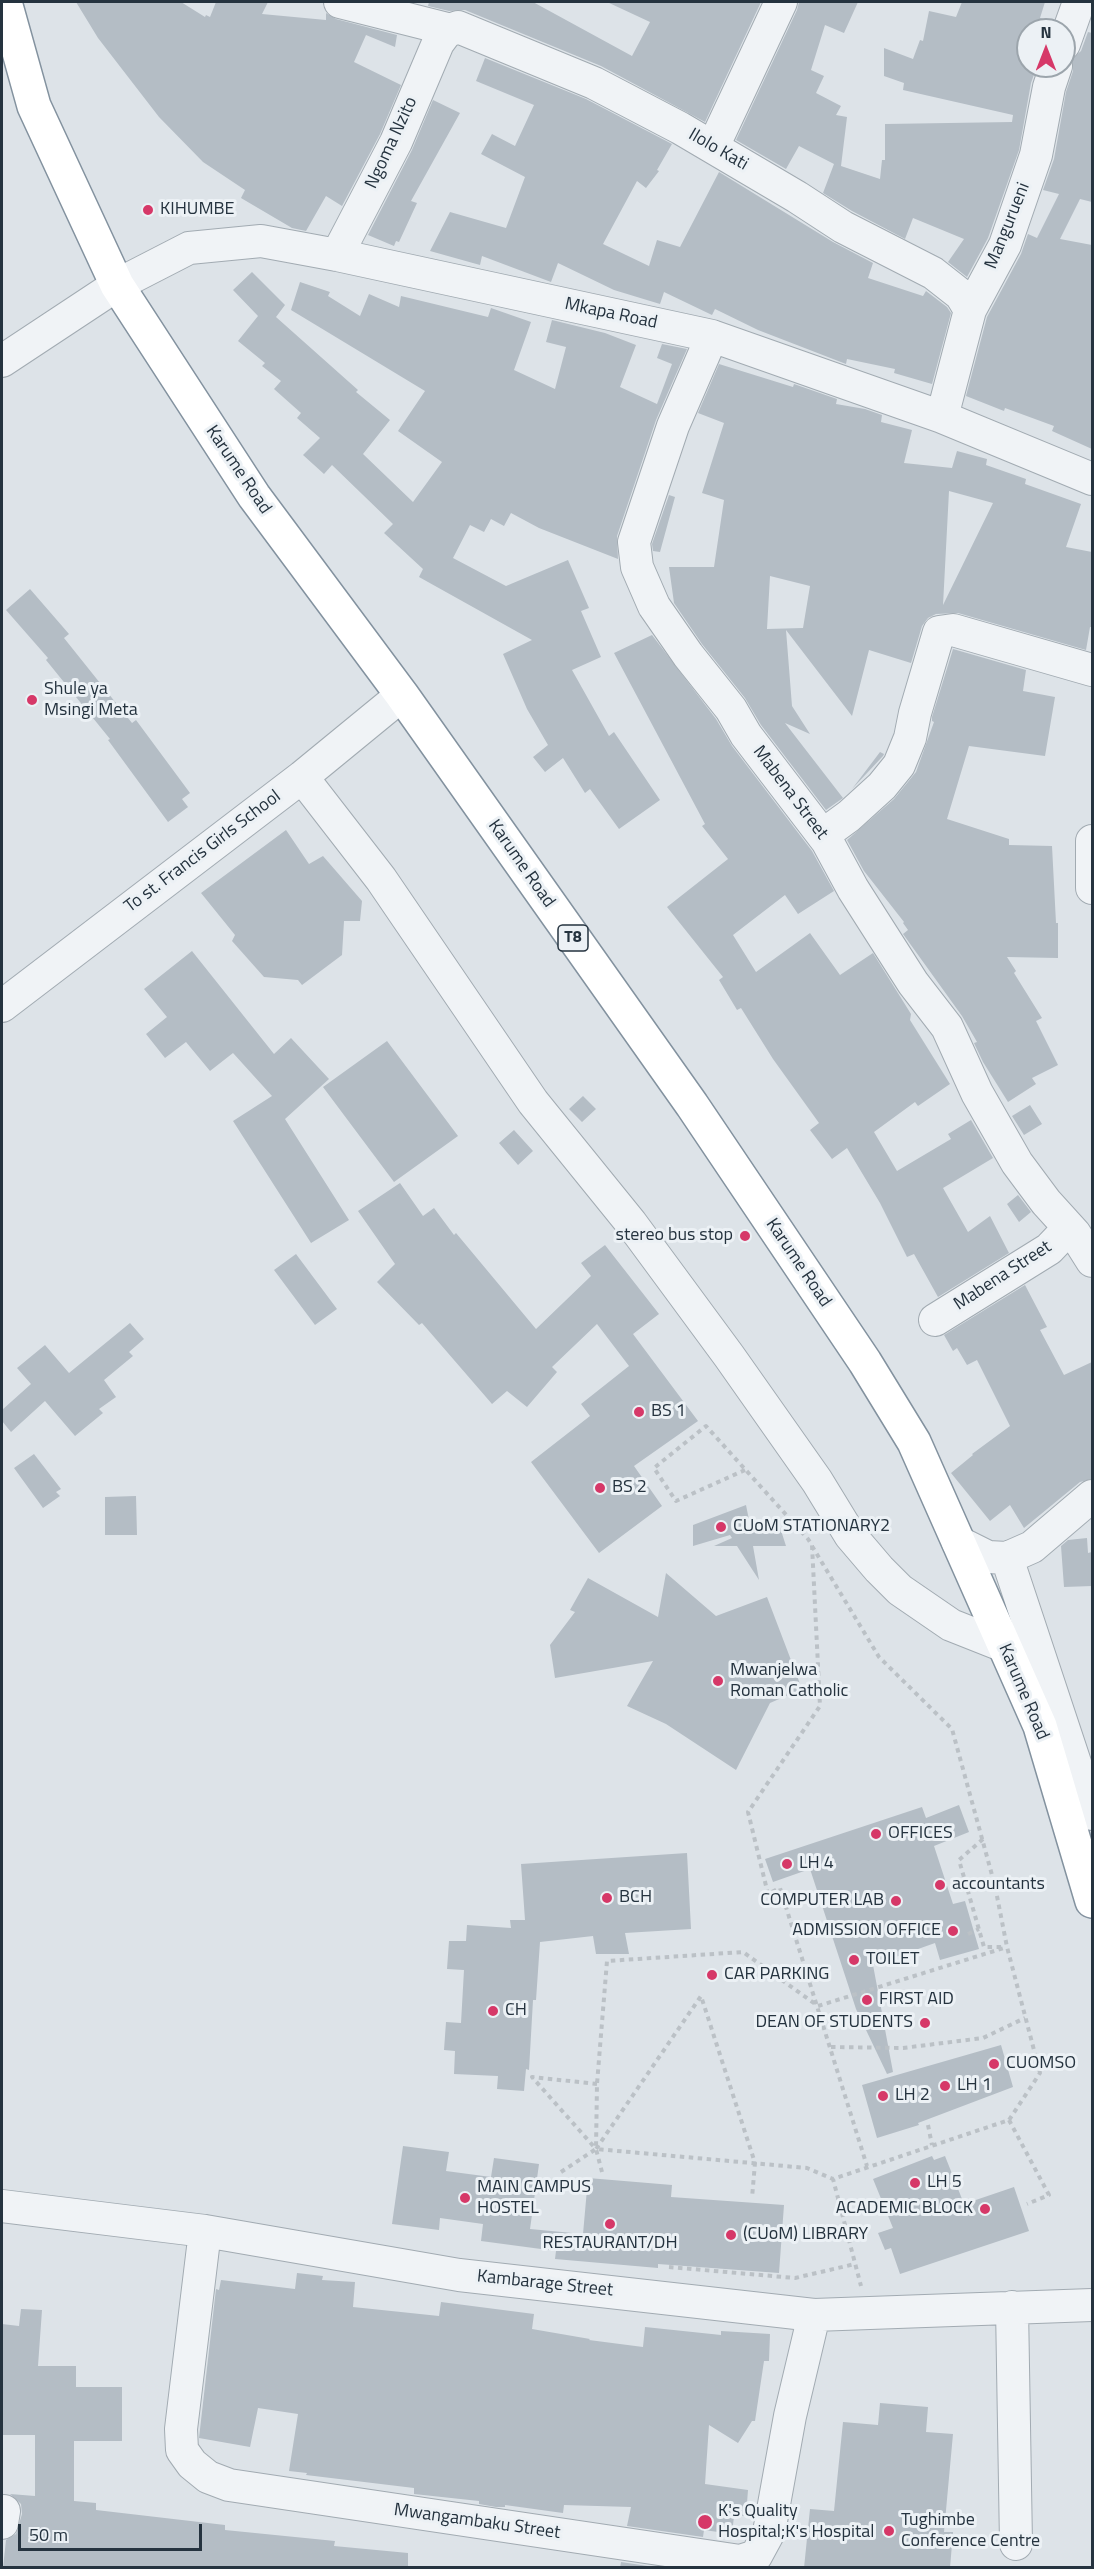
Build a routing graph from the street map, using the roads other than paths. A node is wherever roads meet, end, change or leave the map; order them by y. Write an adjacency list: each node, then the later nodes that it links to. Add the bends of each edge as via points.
1 (5, 2): 10 (highway, Karume Road / T8, via 34,106)
2 (340, 2): 6 (street, Ilolo Kati)
3 (782, 2): 8 (street)
4 (1079, 2): 5 (street)
5 (1073, 18)
6 (449, 30): 8 (street, Ilolo Kati, via 458,27 470,31 594,83); 9 (street, Ngoma Nzito, via 431,57 396,142)
7 (1052, 78): 11 (street, Mangurueni, via 1036,155 1005,245)
8 (713, 147): 11 (street, Ilolo Kati, via 843,227 933,273 961,295)
9 (337, 255): 10 (street, Mkapa Road, via 261,241 189,248); 12 (street, Mkapa Road)
10 (117, 285): 13 (street, Mkapa Road); 17 (highway, Karume Road / T8, via 254,496)
11 (970, 310): 14 (street, Mangurueni)
12 (712, 336): 14 (street, Mkapa Road); 19 (street, Mabena Street, via 673,426 634,542 637,567 654,606 688,655)
13 (2, 361)
14 (942, 417): 15 (street, Mkapa Road)
15 (1092, 479)
16 (1092, 670): 19 (street, via 953,630 939,632 899,765 882,786)
17 (402, 695): 18 (street, To st. Francis Girls School); 27 (highway, Karume Road / T8, via 692,1105 865,1362 914,1442)
18 (302, 777): 22 (street, To st. Francis Girls School); 29 (street, via 381,879 533,1102 631,1223 729,1356 850,1535 879,1569 914,1599 951,1625)
19 (823, 835): 23 (street, Mabena Street, via 913,983 947,1027 977,1093 1017,1163)
20 (1092, 841): 21 (street)
21 (1092, 888)
22 (2, 1006)
23 (1072, 1231): 24 (street); 25 (street, Mabena Street)
24 (1092, 1261)
25 (935, 1320)
26 (1092, 1496): 28 (street, via 1032,1547)
27 (958, 1542): 28 (street, via 988,1557); 29 (highway, Karume Road / T8)
28 (1007, 1558): 30 (street)
29 (1004, 1646): 31 (highway, Karume Road / T8, via 1040,1726)
30 (1092, 1814)
31 (1092, 1901)
32 (2, 2206): 33 (street, Kambarage Street)
33 (205, 2231): 36 (street, Kambarage Street, via 459,2275); 36 (street, Mwangambaku Street, via 181,2429 182,2450 208,2477 229,2485 740,2561 756,2556 769,2532)
34 (1092, 2305): 35 (street, Kambarage Street)
35 (1012, 2307): 36 (street, Kambarage Street); 37 (street)
36 (814, 2315)
37 (1016, 2544)

